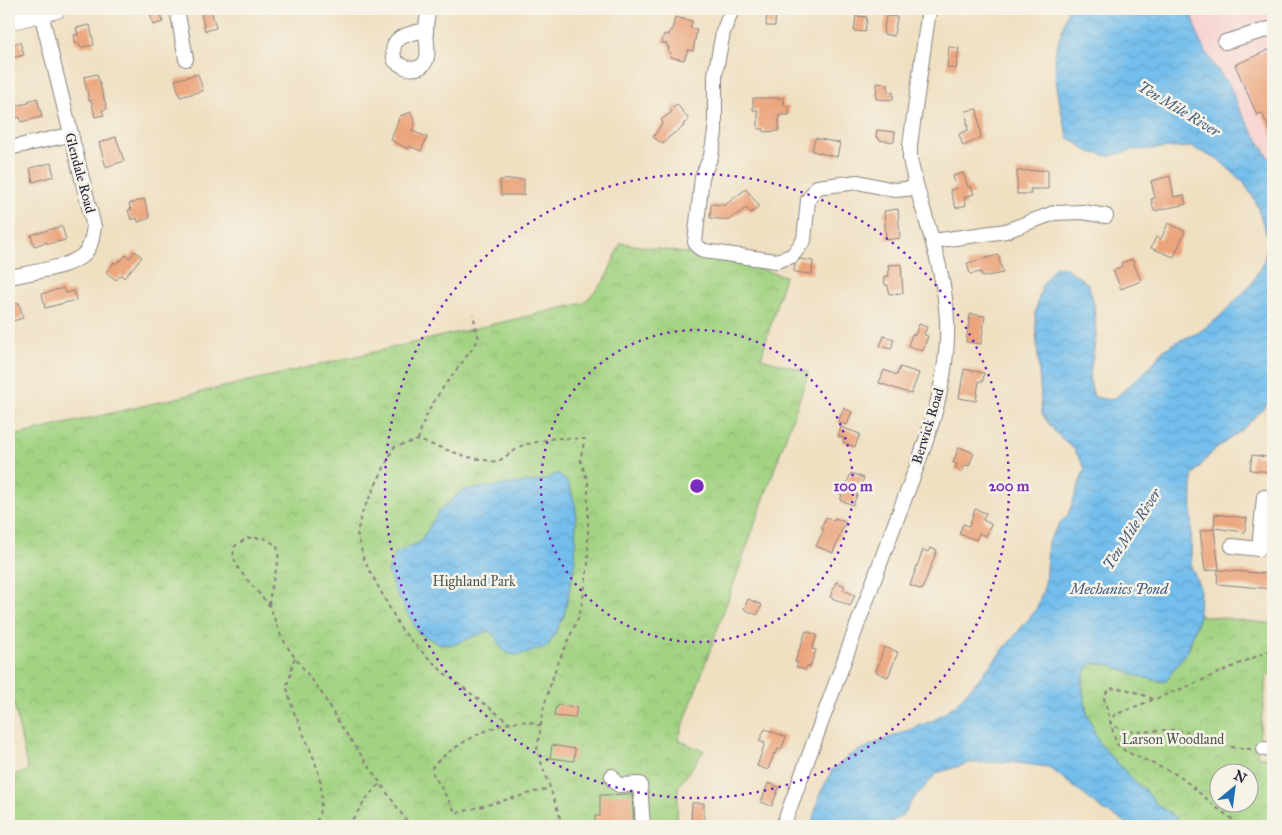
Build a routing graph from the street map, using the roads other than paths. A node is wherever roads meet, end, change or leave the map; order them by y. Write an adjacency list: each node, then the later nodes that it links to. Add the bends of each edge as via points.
1 (177, 9): 10 (street)
2 (429, 9): 8 (street)
3 (732, 9): 13 (street, via 723,32 715,74 716,132 702,177 695,242 698,247 704,251 776,261 792,256 804,240 808,200 816,187 858,182 894,190)
4 (929, 9): 13 (street, Berwick Road, via 910,145)
5 (49, 11): 6 (main road); 11 (street, Glendale Road)
6 (9, 21)
7 (1273, 28): 9 (street)
8 (426, 30)
9 (1226, 42)
10 (186, 59)
11 (70, 135): 12 (street); 16 (street, Glendale Road, via 94,226 91,243 85,254 73,263)
12 (9, 148)
13 (917, 188): 15 (street, Berwick Road)
14 (1106, 216): 15 (street, via 1083,212 1054,213 1006,232)
15 (933, 241): 21 (street, Berwick Road, via 947,320 946,362 940,391 909,487)
16 (9, 278)
17 (1264, 497): 18 (street, via 1259,549)
18 (1232, 546)
19 (612, 776): 20 (street, via 619,785 640,784)
20 (643, 826)
21 (783, 826)

